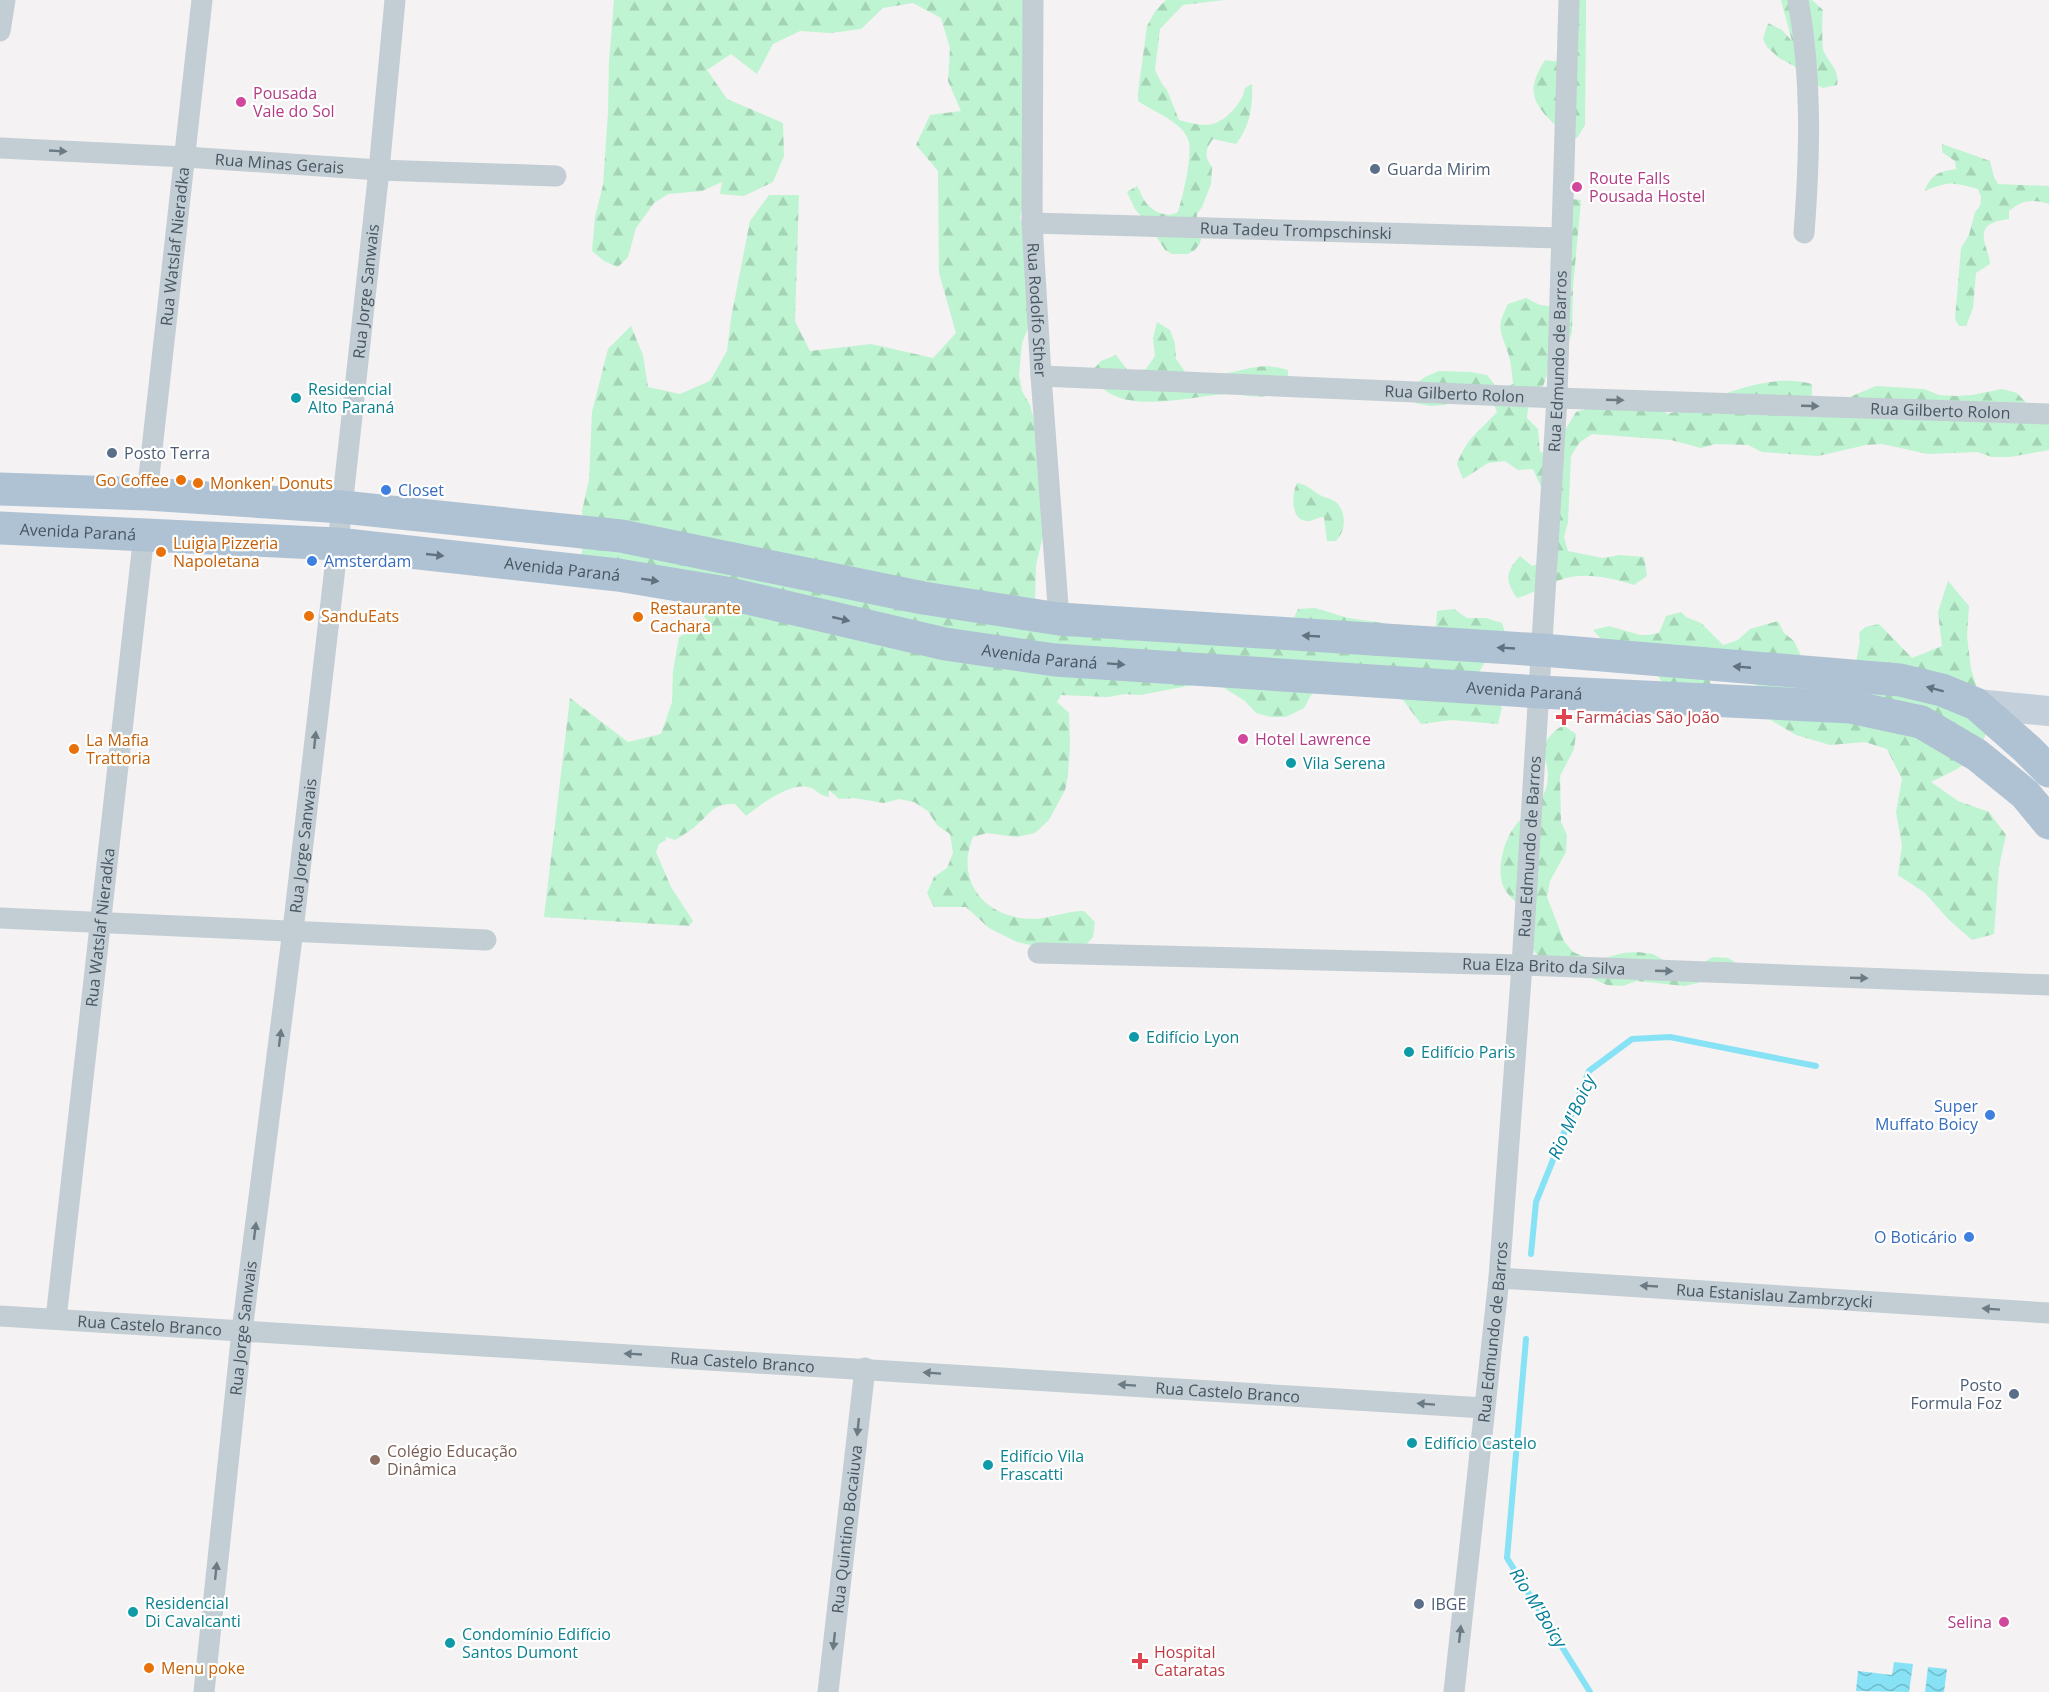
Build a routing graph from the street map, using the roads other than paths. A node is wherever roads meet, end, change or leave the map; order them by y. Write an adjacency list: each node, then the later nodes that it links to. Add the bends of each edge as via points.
1 (5, 0): 7 (street)
2 (202, 0): 9 (street, Rua Watslaf Nieradka)
3 (395, 0): 10 (street, Rua Jorge Sanwais)
4 (1033, 0): 12 (street, Rua Rodolfo Sther)
5 (1569, 0): 14 (street, Rua Edmundo de Barros)
6 (1798, 0): 13 (street, via 1809,83)
7 (0, 31)
8 (0, 148): 9 (street, Rua Minas Gerais, one-way to 9)
9 (186, 157): 10 (street, Rua Minas Gerais); 19 (street, Rua Watslaf Nieradka)
10 (379, 170): 11 (street, Rua Minas Gerais); 20 (street, Rua Jorge Sanwais)
11 (556, 176)
12 (1032, 223): 14 (street, Rua Tadeu Trompschinski); 15 (street, Rua Rodolfo Sther)
13 (1804, 233)
14 (1561, 238): 16 (street, Rua Edmundo de Barros)
15 (1041, 376): 16 (street, Rua Gilberto Rolon); 24 (street, Rua Rodolfo Sther)
16 (1557, 398): 17 (street, Rua Gilberto Rolon, one-way to 17); 25 (street, Rua Edmundo de Barros)
17 (2049, 414)
18 (0, 489): 19 (main road)
19 (147, 494): 20 (main road)
20 (342, 507): 23 (street, Rua Jorge Sanwais); 24 (main road, via 621,536 923,598)
21 (0, 528): 22 (main road, Avenida Paraná)
22 (144, 534): 23 (main road, Avenida Paraná); 32 (street, Rua Watslaf Nieradka)
23 (337, 544): 26 (main road, Avenida Paraná, one-way to 26, via 618,575 726,593 945,644 1055,660); 33 (street, Rua Jorge Sanwais, one-way to 23)
24 (1059, 619): 25 (main road, one-way to 24)
25 (1542, 650): 26 (street, Rua Edmundo de Barros); 27 (main road, one-way to 25, via 1942,690 1900,680)
26 (1539, 692): 30 (main road, Avenida Paraná, via 1851,707 1921,722 1977,755 2025,794); 36 (street, Rua Edmundo de Barros)
27 (1976, 705): 28 (main road); 29 (main road)
28 (2049, 711)
29 (2049, 771)
30 (2049, 823)
31 (0, 918): 32 (street)
32 (100, 922): 33 (street); 41 (street, Rua Watslaf Nieradka)
33 (293, 930): 34 (street); 42 (street, Rua Jorge Sanwais, one-way to 33)
34 (486, 940)
35 (1038, 953): 36 (street, Rua Elza Brito da Silva)
36 (1522, 965): 37 (street, Rua Elza Brito da Silva, one-way to 37); 38 (street, Rua Edmundo de Barros)
37 (2049, 985)
38 (1498, 1278): 39 (street, Rua Estanislau Zambrzycki, one-way to 38); 44 (street, Rua Edmundo de Barros)
39 (2049, 1313)
40 (0, 1316): 41 (street, Rua Castelo Branco)
41 (56, 1319): 42 (street, Rua Castelo Branco)
42 (242, 1331): 43 (street, Rua Castelo Branco, one-way to 42); 45 (street, Rua Jorge Sanwais, one-way to 42)
43 (864, 1368): 44 (street, Rua Castelo Branco, one-way to 43); 46 (street, Rua Quintino Bocaiuva, one-way to 46)
44 (1484, 1408): 47 (street, Rua Edmundo de Barros, one-way to 44)
45 (204, 1692)
46 (828, 1692)
47 (1454, 1692)

